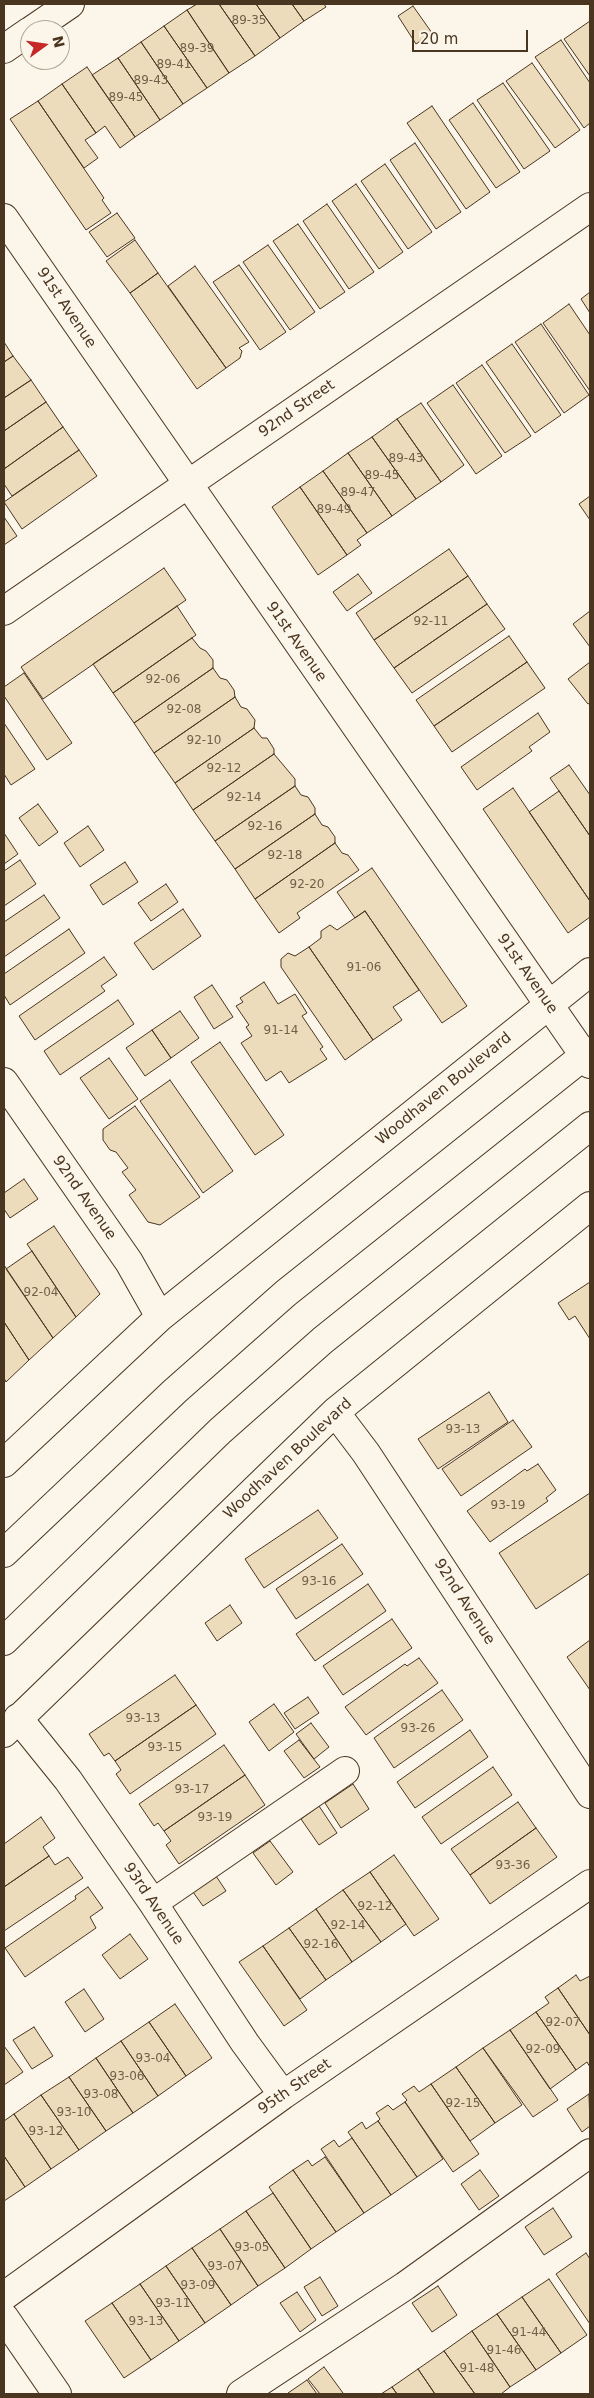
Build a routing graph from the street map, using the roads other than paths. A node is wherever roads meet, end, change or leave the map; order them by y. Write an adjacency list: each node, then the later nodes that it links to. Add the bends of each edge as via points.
1 (70, 4): 2 (street)
2 (47, 20)
3 (20, 38): 4 (street)
4 (4, 49)
5 (590, 207): 7 (street, 92nd Street)
6 (4, 218): 7 (street, 91st Avenue)
7 (187, 485): 8 (street, 92nd Street); 10 (street, 91st Avenue)
8 (4, 611)
9 (590, 972): 10 (street, Woodhaven Boulevard)
10 (549, 1005): 11 (street, 91st Avenue); 15 (street, Woodhaven Boulevard)
11 (588, 1057): 18 (street, via 286,1293 175,1391)
12 (4, 1082): 15 (street, 92nd Avenue, via 129,1262)
13 (590, 1126): 19 (street, via 323,1340 220,1431)
14 (590, 1206): 16 (street, Woodhaven Boulevard)
15 (160, 1317): 17 (street, Woodhaven Boulevard)
16 (335, 1412): 20 (street, Woodhaven Boulevard); 22 (street, 92nd Avenue, via 366,1452)
17 (4, 1464)
18 (4, 1553)
19 (4, 1641)
20 (11, 1725): 24 (street, 93rd Avenue, via 68,1780)
21 (345, 1771): 24 (street)
22 (590, 1794)
23 (590, 1884): 25 (street, 95th Street)
24 (153, 1902): 25 (street, 93rd Avenue)
25 (283, 2095): 27 (street, 95th Street)
26 (590, 2152): 30 (street, via 406,2286)
27 (4, 2296)
28 (4, 2317): 29 (street)
29 (57, 2394)
30 (241, 2394)

